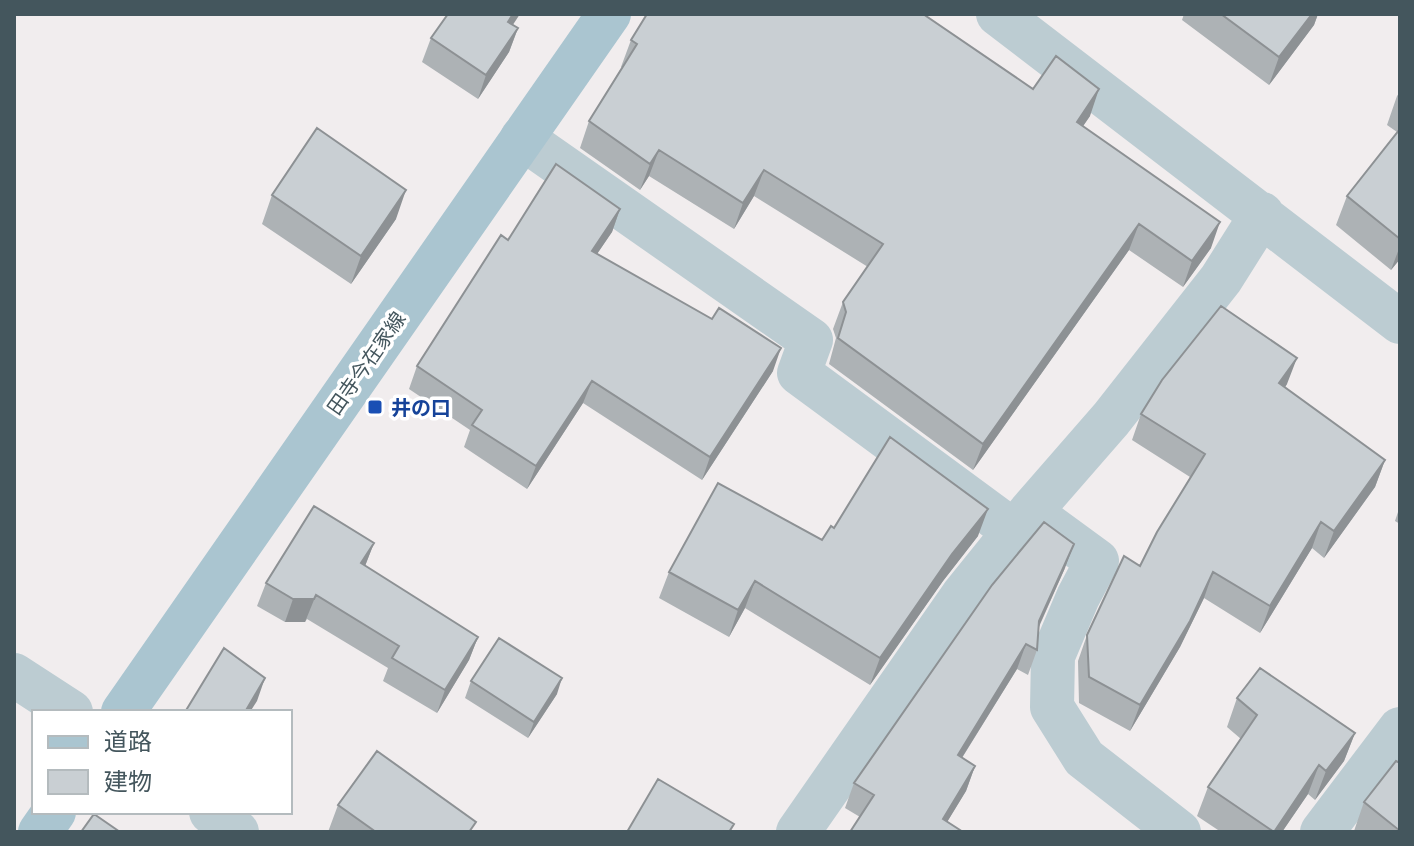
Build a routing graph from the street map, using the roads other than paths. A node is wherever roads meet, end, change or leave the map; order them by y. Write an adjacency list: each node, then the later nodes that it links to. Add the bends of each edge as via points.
1 (609, 14): 3 (main road, 田寺今在家線)
2 (998, 14): 4 (street)
3 (522, 138): 6 (street, via 811,340 799,373); 9 (main road, 田寺今在家線)
4 (1262, 214): 5 (street); 6 (street, via 1221,279)
5 (1400, 322)
6 (1022, 522): 15 (street, via 963,595); 16 (street, via 1097,561 1053,656 1052,707 1084,758)
7 (14, 675): 8 (street)
8 (68, 710)
9 (124, 710)
10 (1400, 729): 17 (street)
11 (53, 814): 13 (main road)
12 (214, 814): 14 (street)
13 (40, 832)
14 (237, 832)
15 (798, 832)
16 (1179, 832)
17 (1322, 832)

